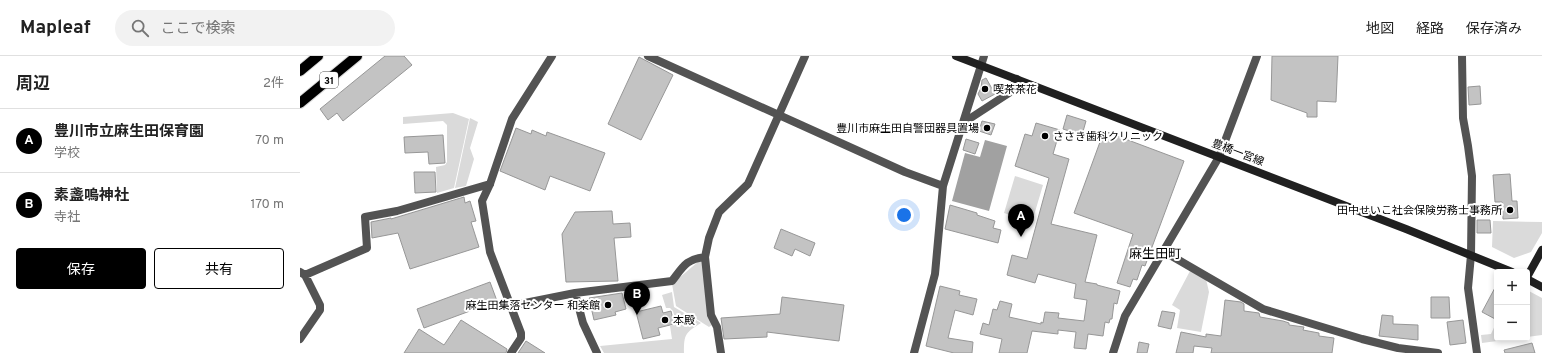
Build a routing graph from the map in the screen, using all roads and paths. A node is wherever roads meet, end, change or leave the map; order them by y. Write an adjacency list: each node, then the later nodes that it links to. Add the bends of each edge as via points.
1 (318, 56): 11 (main road, 31)
2 (357, 56): 13 (main road, 31)
3 (552, 56): 17 (street, via 512,119)
4 (648, 56): 14 (street)
5 (805, 56): 14 (street)
6 (956, 56): 10 (main road, 豊橋一宮線)
7 (984, 56): 10 (street)
8 (1258, 56): 16 (street)
9 (1462, 56): 21 (street, via 1463,118 1472,176)
10 (981, 65): 12 (main road, 豊橋一宮線); 15 (street)
11 (300, 71)
12 (1017, 79): 15 (street, via 1009,92); 16 (main road, 豊橋一宮線)
13 (300, 103)
14 (779, 114): 18 (street, via 904,172); 22 (street, via 748,184 719,212)
15 (963, 123): 18 (street)
16 (1218, 157): 20 (street); 21 (main road, 豊橋一宮線)
17 (490, 184): 25 (street, via 397,211 365,217 367,248); 29 (street, via 482,201 490,252)
18 (943, 186): 34 (street, via 935,274)
19 (1542, 250): 24 (main road)
20 (1163, 251): 35 (street, via 1125,316); 36 (street, via 1263,309 1398,348)
21 (1471, 255): 23 (main road, 豊橋一宮線); 37 (street, via 1468,288)
22 (705, 256): 28 (street, via 687,262 672,281); 33 (street, via 712,315 717,327)
23 (1505, 269)
24 (1530, 272)
25 (302, 273): 30 (street, via 320,305 320,310)
26 (1530, 280): 27 (main road)
27 (1542, 287)
28 (575, 292): 29 (street); 32 (street, via 583,323)
29 (510, 306): 31 (street, via 521,333 521,338)
30 (300, 339)
31 (511, 353)
32 (597, 353)
33 (721, 353)
34 (914, 353)
35 (1113, 353)
36 (1438, 353)
37 (1477, 353)

